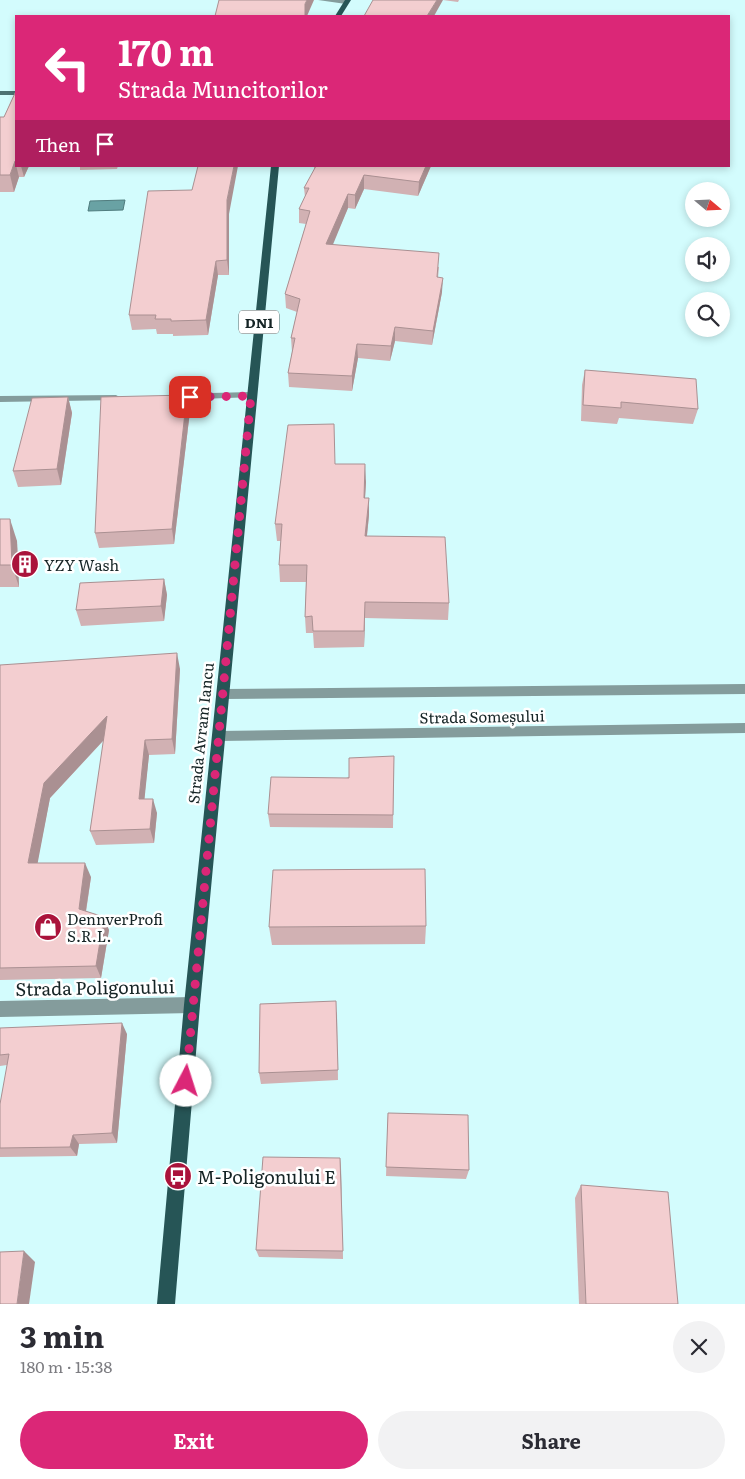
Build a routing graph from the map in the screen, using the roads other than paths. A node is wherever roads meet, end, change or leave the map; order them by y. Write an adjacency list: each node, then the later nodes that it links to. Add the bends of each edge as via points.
1 (321, 0): 2 (street)
2 (347, 1): 3 (main road)
3 (339, 15)
4 (0, 93): 5 (main road)
5 (15, 93)
6 (275, 167): 7 (main road, Strada Avram Iancu / DN1)
7 (251, 396): 9 (street); 12 (main road, Strada Avram Iancu / DN1)
8 (130, 397): 10 (street)
9 (159, 397)
10 (0, 399)
11 (745, 689): 12 (street, Strada Someșului)
12 (223, 694): 14 (main road, Strada Avram Iancu / DN1)
13 (745, 728): 14 (street, Strada Someșului)
14 (219, 736): 15 (main road, Strada Avram Iancu / DN1)
15 (192, 1005): 16 (street, Strada Poligonului); 17 (main road, Strada Avram Iancu / DN1)
16 (0, 1009)
17 (166, 1304)

